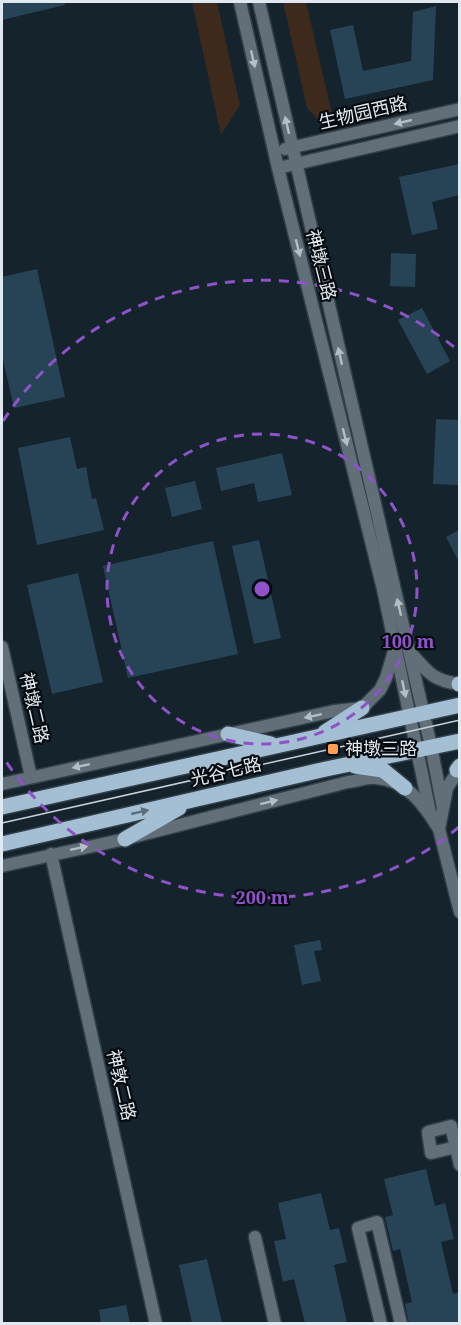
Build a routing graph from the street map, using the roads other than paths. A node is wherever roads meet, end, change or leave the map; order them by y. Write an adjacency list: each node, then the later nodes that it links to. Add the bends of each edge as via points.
1 (240, 2): 6 (street, 神墩三路, one-way to 6)
2 (259, 2): 5 (street, 神墩三路, one-way to 2)
3 (459, 109): 5 (street, 生物园西路, one-way to 5)
4 (459, 126): 7 (street, 生物园西路)
5 (292, 148): 6 (street, 生物园西路); 7 (street, 神墩三路)
6 (274, 152): 8 (street, 神墩三路)
7 (296, 164): 8 (street, 生物园西路); 11 (street, 神墩三路, one-way to 7)
8 (278, 168): 9 (street, 神墩三路, one-way to 9)
9 (395, 646): 14 (street, via 380,690); 15 (street, 神墩三路, one-way to 15)
10 (2, 647): 23 (street, 神墩二路)
11 (408, 650): 12 (street, via 440,681); 15 (street, 神墩三路)
12 (459, 684)
13 (459, 705): 15 (main road, 光谷七路)
14 (362, 708): 16 (street, one-way to 16); 17 (main road)
15 (416, 715): 17 (main road, 光谷七路); 20 (street, 神墩三路)
16 (228, 734): 19 (main road); 23 (street, one-way to 23)
17 (319, 736): 19 (main road, 光谷七路)
18 (459, 741): 20 (main road, 光谷七路)
19 (277, 745): 27 (main road, 光谷七路)
20 (424, 747): 22 (main road, 光谷七路); 28 (street, 神墩三路); 29 (street, 神墩三路)
21 (459, 768): 28 (street, via 447,788)
22 (326, 769): 25 (main road, via 360,765 384,770); 26 (main road, 光谷七路)
23 (31, 777): 24 (street)
24 (2, 784)
25 (405, 788): 29 (street, via 424,804); 31 (street, one-way to 25, via 348,782 374,778)
26 (194, 800): 31 (main road); 32 (main road, 光谷七路, one-way to 26)
27 (2, 807)
28 (443, 808): 30 (street)
29 (431, 817): 30 (street)
30 (439, 830): 35 (street)
31 (124, 839): 33 (street, one-way to 31)
32 (2, 844)
33 (51, 854): 34 (street); 39 (street, 神敦二路)
34 (2, 866)
35 (459, 912)
36 (456, 1147): 37 (street)
37 (459, 1165)
38 (255, 1237): 40 (street)
39 (156, 1323)
40 (275, 1323)
41 (381, 1323): 42 (street, via 358,1228 377,1222)
42 (401, 1323)

